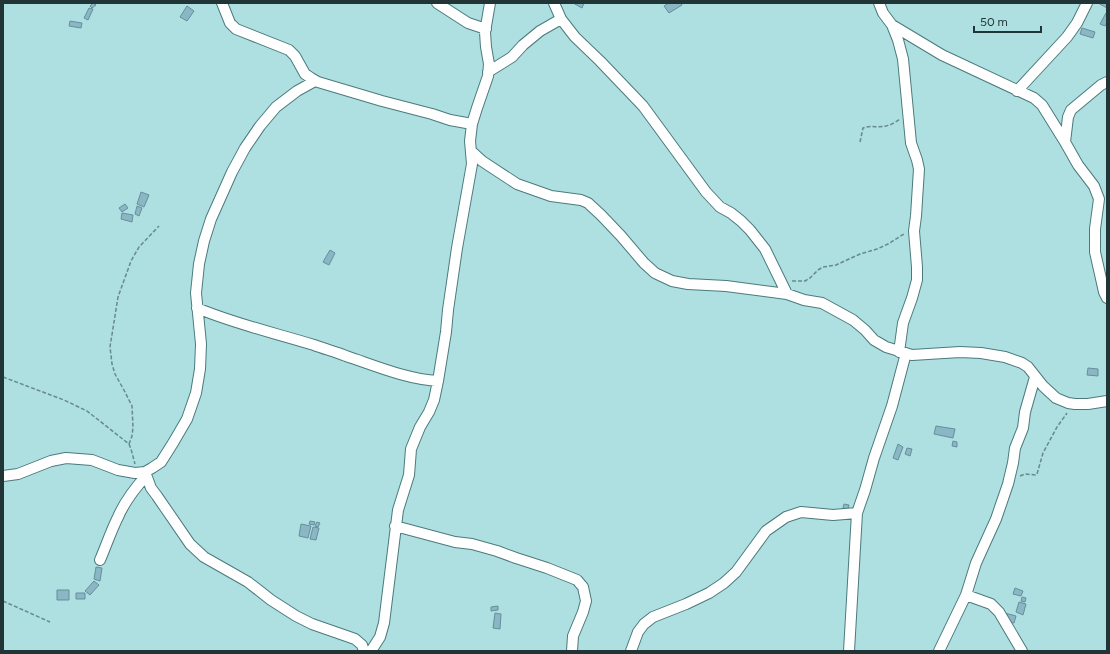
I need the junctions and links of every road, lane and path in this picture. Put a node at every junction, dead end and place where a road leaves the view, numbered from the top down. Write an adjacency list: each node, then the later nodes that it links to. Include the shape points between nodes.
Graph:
1 (222, 3): 11 (street, via 230,23 236,29 289,50 305,74)
2 (437, 3): 9 (street, via 468,22)
3 (490, 3): 9 (street)
4 (554, 3): 7 (street)
5 (879, 3): 8 (street)
6 (1087, 3): 13 (street, via 1067,37)
7 (561, 19): 10 (street, via 540,31 512,57); 22 (street, via 574,37 643,106 713,200 750,230 765,250)
8 (892, 25): 13 (street, via 942,55); 14 (street, via 903,59)
9 (486, 29): 10 (street)
10 (488, 72): 15 (street)
11 (315, 81): 15 (street); 25 (street, via 276,107 245,148 232,172 204,241 199,264)
12 (1107, 82): 17 (street, via 1101,84 1071,110)
13 (1017, 91): 17 (street, via 1034,98 1042,105)
14 (907, 114): 16 (path, via 885,126 863,128); 21 (street, via 911,144 919,169)
15 (472, 124): 18 (street)
16 (860, 142)
17 (1065, 142): 19 (street, via 1094,186)
18 (471, 151): 23 (street, via 517,184 551,196 588,203 602,215 644,264 672,281); 29 (street, via 472,164)
19 (1102, 209): 24 (street, via 1095,229 1095,252)
20 (159, 226): 32 (path, via 139,247 131,261 118,297 110,346 115,374 132,406 133,427)
21 (914, 230): 22 (path, via 888,244 836,265 823,267 805,280); 26 (street, via 918,273 903,323)
22 (780, 281): 23 (street)
23 (787, 294): 26 (street, via 822,303 853,320 874,340)
24 (1107, 298)
25 (197, 308): 29 (street, via 385,370); 33 (street, via 201,344 196,393 187,419 165,456 161,462)
26 (903, 352): 28 (street, via 912,355 981,353 1005,357 1028,367); 36 (street, via 892,406)
27 (3, 376): 32 (path, via 87,411)
28 (1035, 377): 31 (street, via 1056,398); 35 (street, via 1023,428 1015,448)
29 (438, 381): 37 (street, via 434,400 411,449 409,475)
30 (1107, 401): 31 (street)
31 (1074, 404): 35 (path, via 1057,427 1043,453 1037,474 1021,475)
32 (129, 444): 33 (path)
33 (142, 474): 34 (street, via 118,470 92,460 66,458 18,474); 38 (street, via 117,518); 43 (street, via 190,544 204,557 248,582 296,616 355,639)
34 (3, 476)
35 (1008, 484): 39 (street)
36 (857, 513): 42 (street, via 833,515 801,512 786,517 766,531 736,572 724,583 709,593 653,617 638,632); 46 (street)
37 (395, 526): 44 (street, via 384,623 380,637); 45 (street, via 497,551 577,580 583,587 586,601 573,636)
38 (100, 560)
39 (966, 595): 47 (street); 48 (street, via 991,604 999,612)
40 (3, 601): 41 (path)
41 (50, 622)
42 (629, 650)
43 (364, 651)
44 (371, 651)
45 (572, 651)
46 (849, 651)
47 (938, 651)
48 (1022, 651)

